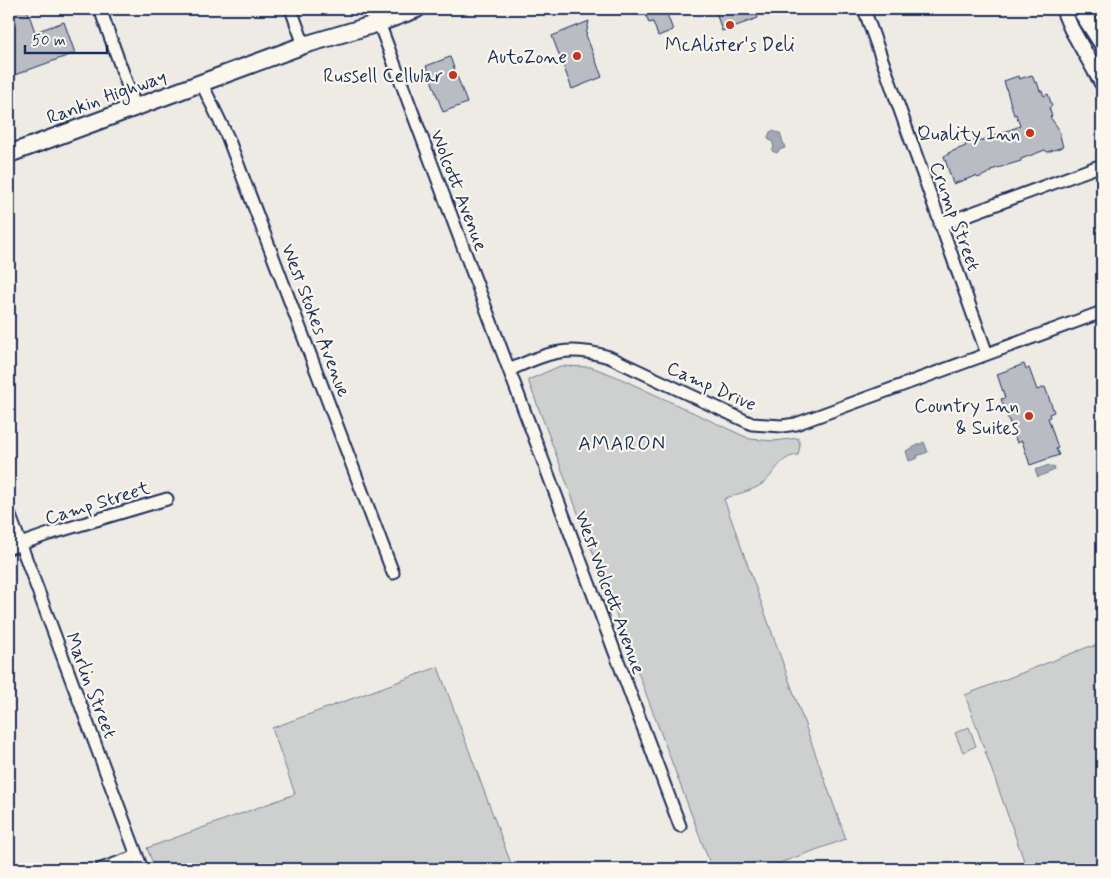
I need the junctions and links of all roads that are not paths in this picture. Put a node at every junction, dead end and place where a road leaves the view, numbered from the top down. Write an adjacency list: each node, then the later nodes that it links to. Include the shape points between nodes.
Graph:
1 (100, 9): 12 (street)
2 (291, 9): 9 (street)
3 (417, 9): 7 (highway, Rankin Highway)
4 (864, 9): 15 (street, Crump Street)
5 (1064, 9): 11 (main road)
6 (1080, 9): 8 (highway)
7 (379, 23): 9 (highway, Rankin Highway); 18 (street, Wolcott Avenue)
8 (1102, 43)
9 (304, 45): 10 (highway, Rankin Highway)
10 (201, 82): 12 (highway, Rankin Highway); 22 (street, West Stokes Avenue, via 228,138)
11 (1102, 83)
12 (135, 106): 13 (highway, Rankin Highway)
13 (9, 154)
14 (1102, 165): 15 (street)
15 (940, 225): 17 (street, Crump Street)
16 (1102, 312): 17 (street, Camp Drive)
17 (986, 352): 18 (street, Camp Drive, via 796,424 782,426 752,424 609,357 591,352 554,352)
18 (509, 370): 23 (street, West Wolcott Avenue)
19 (167, 499): 21 (street, Camp Street)
20 (9, 513): 21 (street, Marlin Street)
21 (14, 546): 24 (street, Marlin Street)
22 (393, 573)
23 (680, 826)
24 (137, 856): 25 (street); 26 (street, Marlin Street)
25 (101, 869)
26 (142, 869)

